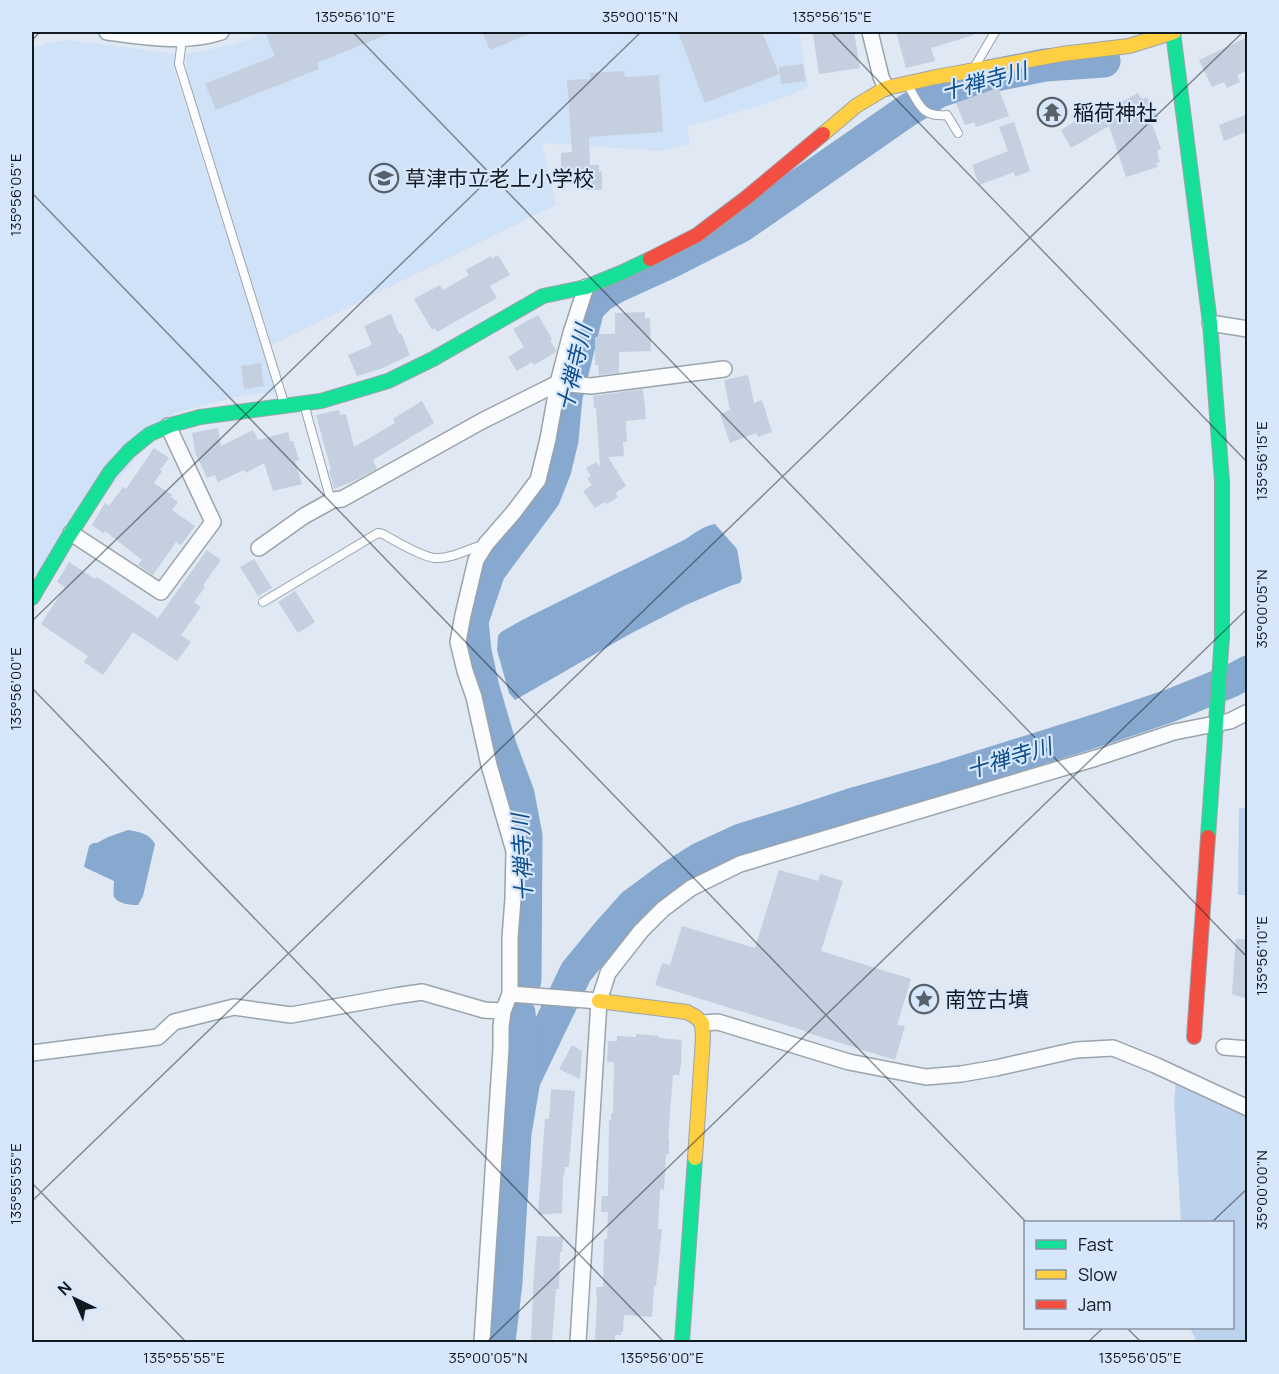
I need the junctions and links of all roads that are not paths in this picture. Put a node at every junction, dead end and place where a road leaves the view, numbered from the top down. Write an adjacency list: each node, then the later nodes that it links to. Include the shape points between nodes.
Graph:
1 (107, 32): 6 (street)
2 (221, 32): 6 (street)
3 (870, 32): 9 (street)
4 (995, 32): 7 (lane)
5 (1174, 32): 7 (street, via 1129,46); 12 (street)
6 (182, 39): 17 (lane, via 178,64)
7 (972, 71): 8 (street)
8 (907, 84): 9 (street); 10 (lane, via 922,109 936,116 946,115)
9 (886, 88): 11 (street, via 856,105 697,235 623,273)
10 (958, 133)
11 (586, 287): 15 (street, via 571,333); 16 (street, via 543,296 388,381)
12 (1210, 323): 13 (street); 26 (street, via 1222,481 1222,637)
13 (1248, 329)
14 (724, 369): 15 (street, via 591,386)
15 (566, 384): 19 (street, via 482,422 342,499); 21 (street, via 538,480)
16 (303, 402): 17 (street); 19 (lane)
17 (284, 405): 18 (street, via 207,415)
18 (168, 426): 20 (street, via 148,435 128,453 104,480); 20 (street, via 213,522 161,592)
19 (331, 501): 22 (street)
20 (71, 533): 23 (street)
21 (486, 544): 24 (lane, via 434,558 378,533); 27 (street, via 476,560 458,642 514,851)
22 (260, 548)
23 (32, 598)
24 (263, 602)
25 (1248, 712): 26 (street, via 1230,722)
26 (1216, 724): 28 (street, via 1174,732 740,864 691,888 640,931 608,973); 31 (street)
27 (510, 994): 28 (street); 29 (street)
28 (599, 1001): 30 (street, via 687,1012); 37 (street)
29 (502, 1011): 34 (street, via 484,1010 422,992 291,1015 234,1007 174,1022 158,1037); 36 (street)
30 (702, 1023): 35 (street, via 718,1022 849,1062 926,1077 996,1068 1076,1050 1113,1048); 38 (street)
31 (1194, 1037)
32 (1224, 1047): 33 (street)
33 (1248, 1049)
34 (32, 1053)
35 (1248, 1108)
36 (482, 1342)
37 (578, 1342)
38 (682, 1342)

